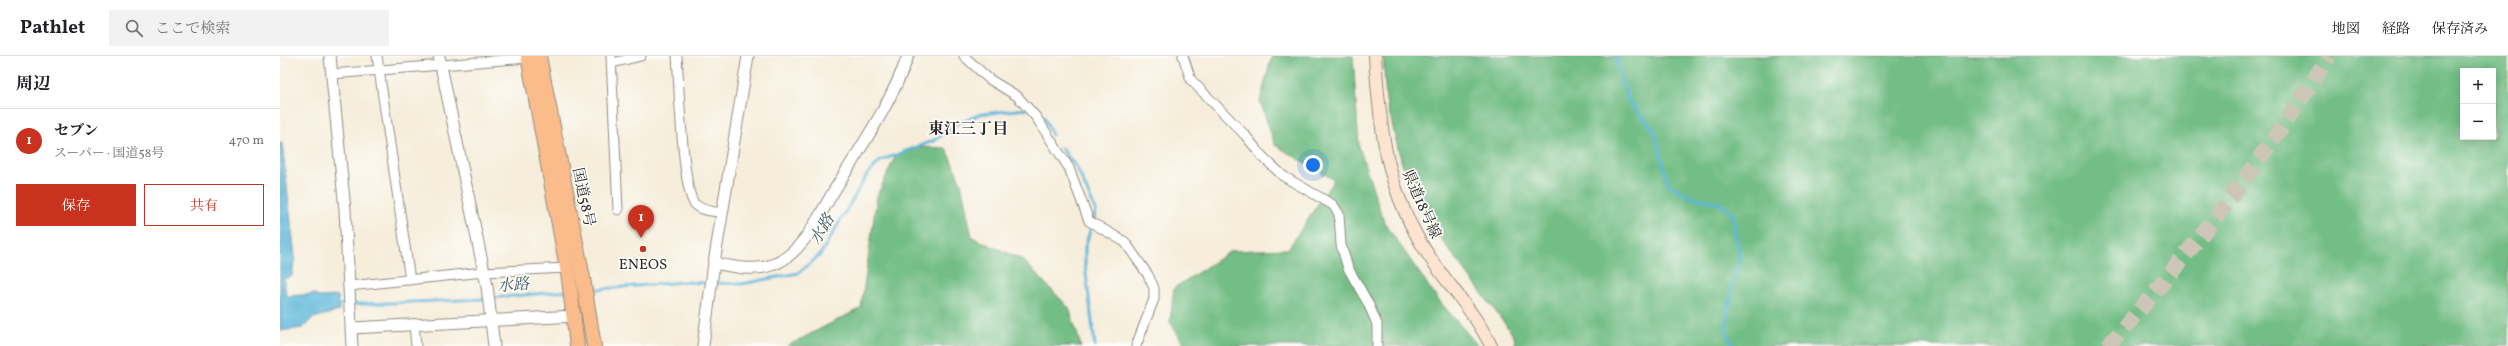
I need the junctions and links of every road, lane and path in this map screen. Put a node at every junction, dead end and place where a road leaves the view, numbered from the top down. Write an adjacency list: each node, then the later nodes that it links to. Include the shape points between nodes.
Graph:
1 (330, 56): 14 (street)
2 (377, 56): 13 (street)
3 (641, 56): 12 (street)
4 (677, 56): 16 (street, via 689,195 700,208)
5 (748, 56): 16 (street)
6 (908, 56): 17 (street, via 887,104 811,228 792,252 780,262 767,267 747,269)
7 (964, 56): 32 (street, via 989,79 1017,96 1036,117 1069,168 1089,221 1125,242 1148,274 1154,288 1154,299)
8 (1183, 56): 33 (street, via 1190,80 1245,135 1262,156 1283,176 1333,205 1339,214 1341,245 1348,268 1377,324)
9 (1374, 56): 34 (main road, 県道18号線, via 1380,127 1386,157 1399,197 1428,255)
10 (532, 57): 11 (street); 19 (highway, 国道58号); 30 (highway, 国道58号, via 588,301)
11 (440, 60): 13 (street); 18 (street)
12 (612, 60): 15 (street)
13 (379, 71): 14 (street); 20 (street)
14 (332, 74): 21 (street, via 345,210)
15 (618, 210)
16 (722, 213): 17 (street)
17 (714, 263): 31 (street)
18 (484, 272): 19 (street); 20 (street); 23 (street)
19 (568, 274): 22 (highway, 国道58号)
20 (410, 280): 21 (street)
21 (349, 286): 25 (street)
22 (575, 316): 23 (street); 29 (highway, 国道58号)
23 (491, 320): 24 (street); 28 (street)
24 (414, 324): 25 (street); 27 (street)
25 (352, 328): 26 (street)
26 (352, 346)
27 (416, 346)
28 (494, 346)
29 (577, 346)
30 (594, 346)
31 (703, 346)
32 (1136, 346)
33 (1377, 346)
34 (1491, 346)

